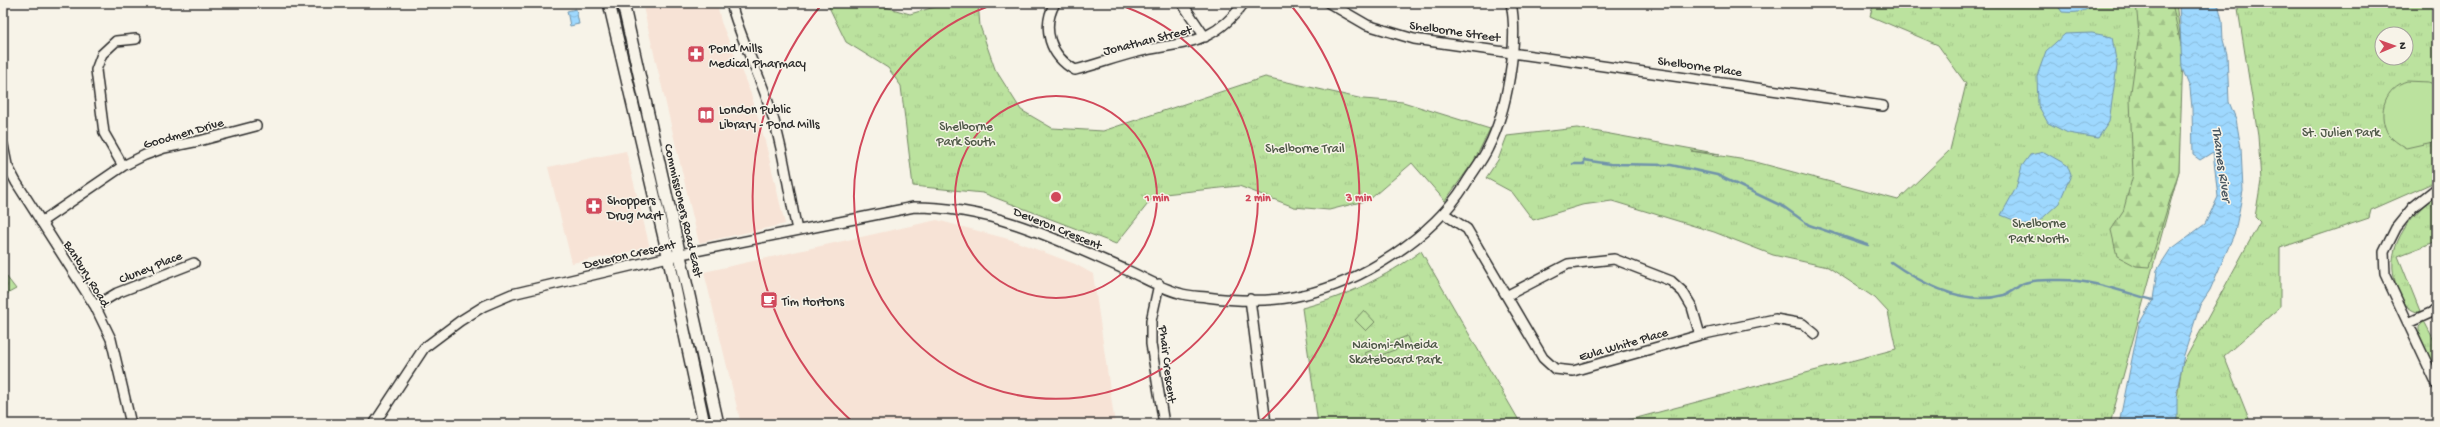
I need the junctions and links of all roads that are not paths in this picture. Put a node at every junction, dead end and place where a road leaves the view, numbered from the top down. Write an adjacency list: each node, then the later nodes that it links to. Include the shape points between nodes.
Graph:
1 (610, 3): 21 (main road, Commissioners Road East)
2 (623, 3): 20 (main road, Commissioners Road East)
3 (731, 3): 19 (street, via 743,44 770,106)
4 (1055, 3): 9 (street, Jonathan Street, via 1047,23 1052,44 1062,63 1075,70 1137,52 1184,45)
5 (1182, 3): 9 (street)
6 (1244, 3): 9 (street, Jonathan Street, via 1232,19)
7 (1329, 3): 11 (street, Shelborne Street, via 1368,25 1414,39)
8 (1511, 3): 11 (street, Deveron Crescent)
9 (1205, 37)
10 (136, 39): 15 (street, via 116,41 102,54 96,70 104,133)
11 (1512, 51): 12 (street, Shelborne Place); 17 (street, Deveron Crescent, via 1506,94 1489,147 1457,197)
12 (1884, 106)
13 (256, 126): 15 (street, Goodmen Drive, via 164,148)
14 (3, 145): 18 (street, Banbury Road, via 6,165)
15 (123, 166): 18 (street, Goodmen Drive)
16 (2437, 188): 28 (street, via 2413,207 2396,228 2384,252 2385,274)
17 (1443, 213): 24 (street, Eula White Place, via 1467,229); 25 (street, Deveron Crescent, via 1413,240 1359,276 1302,295)
18 (41, 222): 26 (street, Banbury Road)
19 (796, 230): 20 (street, Deveron Crescent); 23 (street, Deveron Crescent, via 914,207 939,207 979,213 1024,225)
20 (682, 254): 21 (street, Deveron Crescent); 35 (main road, Commissioners Road East)
21 (668, 258): 33 (street, Deveron Crescent, via 512,294 484,306 424,348); 34 (main road, Commissioners Road East)
22 (194, 262): 26 (street, Cluney Place, via 117,293)
23 (1159, 284): 25 (street, Deveron Crescent, via 1178,293 1232,300); 36 (street, Phair Crescent, via 1151,321 1151,344)
24 (1508, 296): 30 (street, Eula White Place, via 1543,358 1555,369 1573,371); 30 (street, via 1568,264 1614,259 1671,281 1684,292 1692,307)
25 (1250, 299): 37 (street)
26 (95, 306): 32 (street, Banbury Road, via 111,339)
27 (2437, 310): 28 (street)
28 (2408, 323): 31 (street)
29 (1815, 334): 30 (street, Eula White Place, via 1803,324 1775,319)
30 (1700, 336)
31 (2437, 385)
32 (131, 424)
33 (374, 424)
34 (704, 424)
35 (718, 424)
36 (1164, 424)
37 (1266, 424)

